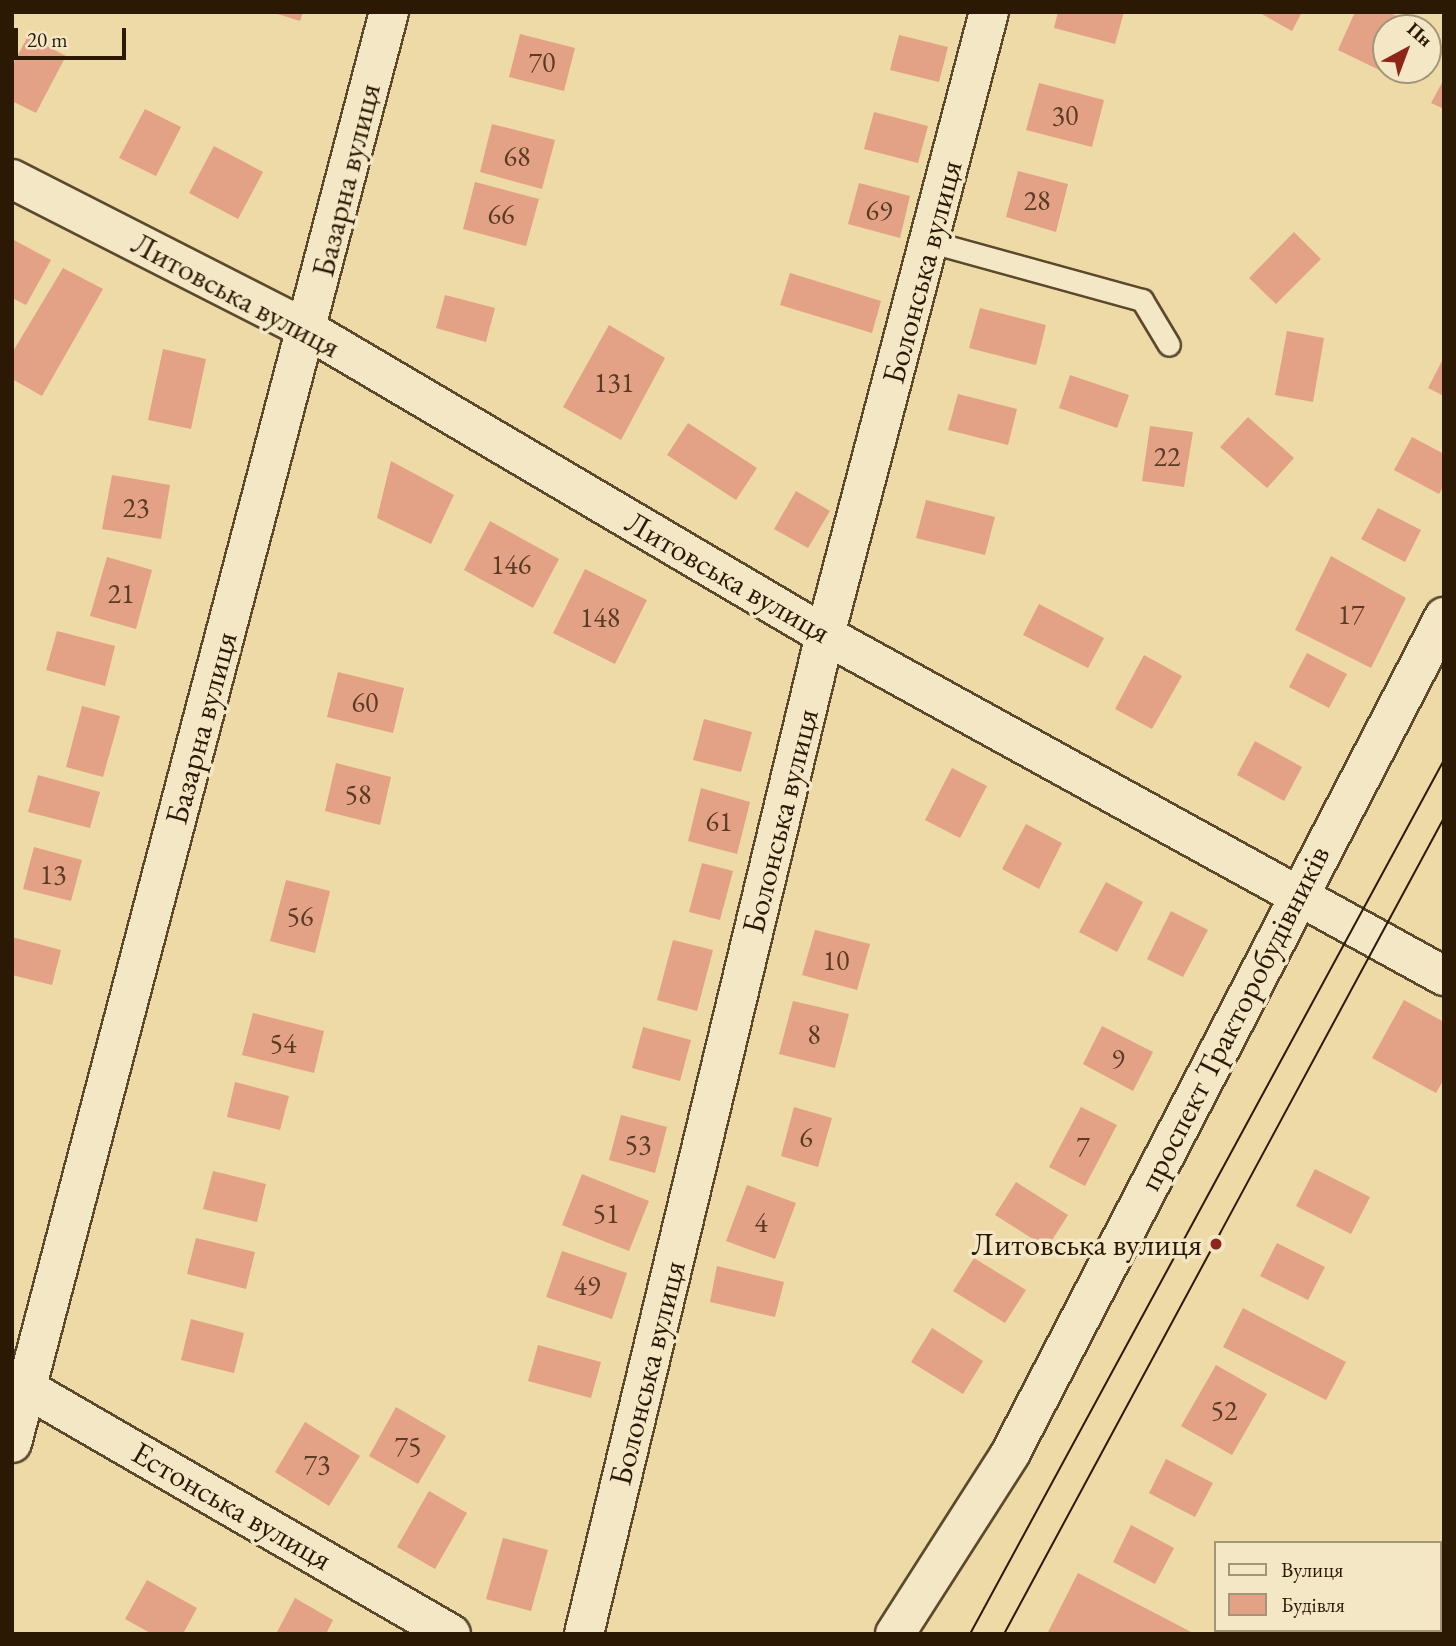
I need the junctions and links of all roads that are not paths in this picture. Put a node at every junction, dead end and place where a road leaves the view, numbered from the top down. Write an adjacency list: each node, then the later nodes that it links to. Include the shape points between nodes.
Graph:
1 (389, 12): 5 (street, Базарна вулиця)
2 (989, 12): 4 (street, Болонська вулиця)
3 (12, 179): 5 (street, Литовська вулиця)
4 (931, 242): 6 (lane, via 1142,300); 8 (street, Болонська вулиця)
5 (308, 330): 8 (street, Литовська вулиця); 11 (street, Базарна вулиця)
6 (1169, 345)
7 (1444, 617): 9 (street, проспект Тракторобудівників)
8 (825, 635): 9 (street, Литовська вулиця); 14 (street, Болонська вулиця)
9 (1296, 896): 10 (street, Литовська вулиця); 15 (street, проспект Тракторобудівників, via 1010,1454)
10 (1444, 976)
11 (18, 1383): 12 (street, Базарна вулиця); 13 (street, Естонська вулиця)
12 (12, 1443)
13 (451, 1634)
14 (584, 1634)
15 (895, 1634)

